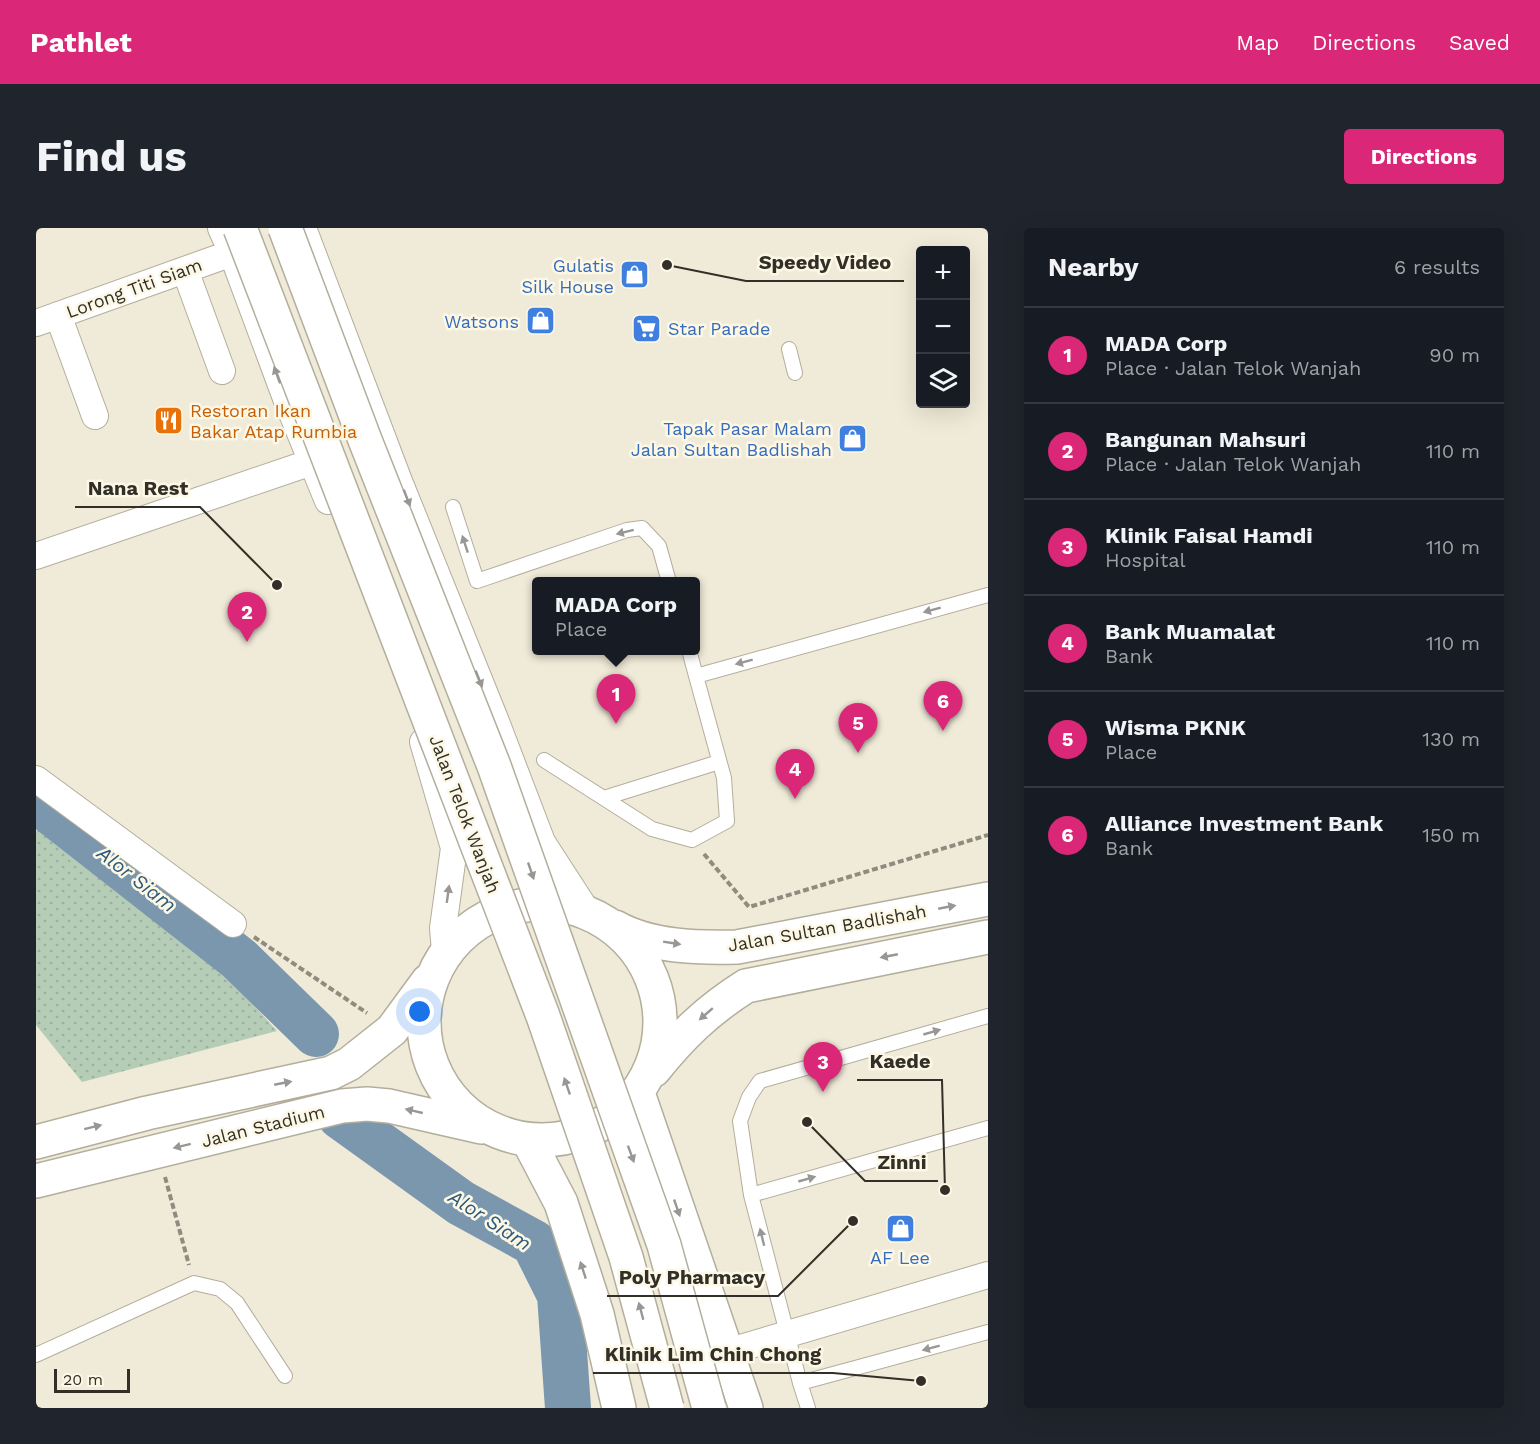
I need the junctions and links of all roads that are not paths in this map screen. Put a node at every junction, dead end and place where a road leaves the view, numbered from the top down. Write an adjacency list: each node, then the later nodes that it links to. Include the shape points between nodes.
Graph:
1 (220, 228): 4 (street)
2 (285, 228): 44 (main road, one-way to 44, bridge, via 498,776 664,1245)
3 (303, 228): 23 (street, one-way to 23, via 542,842)
4 (236, 241): 5 (street, Lorong Titi Siam); 11 (street, one-way to 4, via 287,401); 43 (main road, Jalan Telok Wanjah, one-way to 4, bridge, via 626,1257 543,1016)
5 (185, 270): 6 (street, Lorong Titi Siam); 8 (street)
6 (47, 319): 10 (street)
7 (789, 349): 9 (lane)
8 (222, 371)
9 (795, 373)
10 (95, 416)
11 (312, 462): 13 (street); 26 (street, one-way to 11, via 454,848 423,742)
12 (453, 507): 14 (lane, one-way to 12, via 659,546 642,528 477,581)
13 (36, 556)
14 (668, 577)
15 (988, 595): 17 (lane, one-way to 17)
16 (689, 655): 17 (lane)
17 (696, 676): 19 (lane)
18 (544, 760): 21 (lane)
19 (719, 762): 21 (lane); 21 (lane, via 727,821 692,840 651,829)
20 (36, 779): 24 (street)
21 (604, 798)
22 (987, 899): 23 (main road, Jalan Sultan Badlishah, one-way to 22, via 623,932 651,940 737,947)
23 (593, 915): 26 (main road, Jalan Stadium, via 550,903 510,907 474,924); 28 (main road, via 620,933 638,953 659,1002 661,1029 656,1055)
24 (233, 924)
25 (988, 937): 28 (main road, Jalan Sultan Badlishah, one-way to 28, via 746,986 691,1027)
26 (439, 963): 30 (main road, via 423,1010 425,1046 438,1080 461,1109); 32 (main road, Jalan Stadium, one-way to 26, via 147,1113 331,1074 392,1030)
27 (988, 1016): 34 (lane, one-way to 27, via 740,1121 760,1081)
28 (642, 1086): 31 (main road, Jalan Sultan Badlishah, via 607,1121 569,1138); 38 (main road, one-way to 38)
29 (988, 1128): 34 (lane, one-way to 29)
30 (491, 1129): 31 (main road, Jalan Sultan Badlishah); 33 (main road, Jalan Stadium, one-way to 33, via 389,1106 342,1106)
31 (528, 1140): 42 (main road, one-way to 31, via 597,1314 561,1203)
32 (36, 1142)
33 (36, 1181)
34 (751, 1194): 37 (lane, one-way to 34)
35 (988, 1275): 37 (street)
36 (988, 1332): 41 (lane, one-way to 41)
37 (786, 1334): 38 (street); 41 (lane)
38 (728, 1353): 45 (main road)
39 (36, 1356): 40 (lane, via 194,1283 220,1289 237,1303)
40 (285, 1376)
41 (800, 1383): 46 (lane)
42 (619, 1408)
43 (667, 1408)
44 (709, 1408)
45 (746, 1408)
46 (808, 1408)

